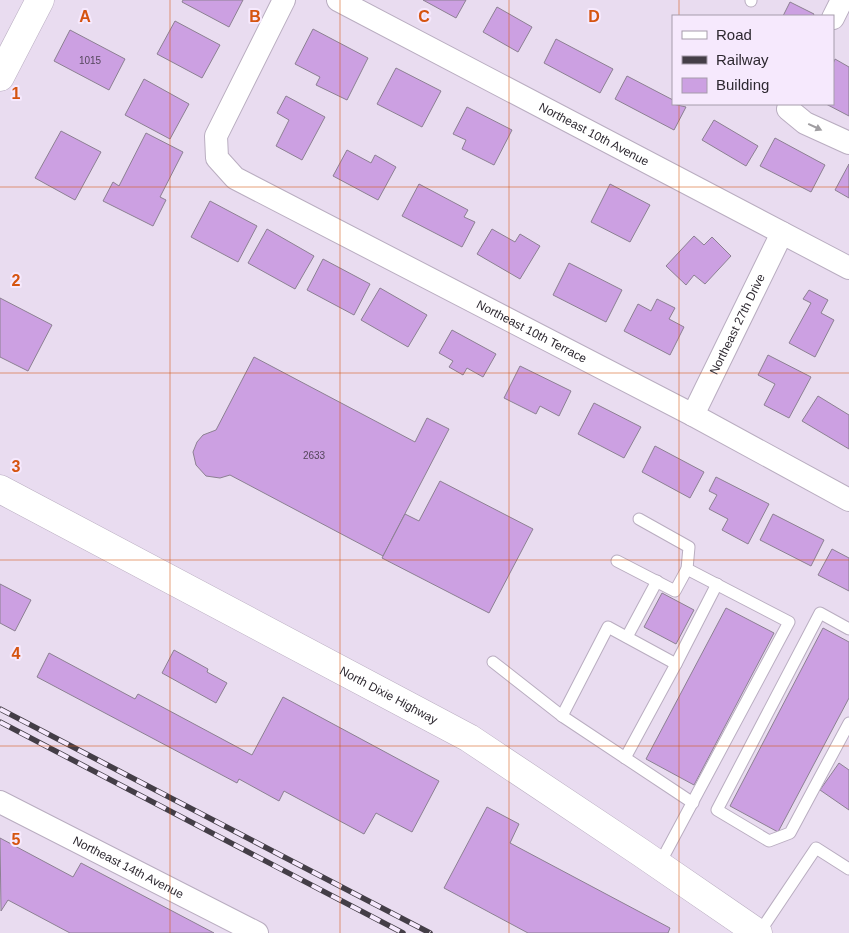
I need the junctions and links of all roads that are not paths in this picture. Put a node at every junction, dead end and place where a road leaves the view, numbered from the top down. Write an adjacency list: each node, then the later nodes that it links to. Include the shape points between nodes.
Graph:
1 (40, 0): 6 (main road)
2 (284, 0): 11 (street, Northeast 10th Terrace, via 216,136 217,158 236,178)
3 (338, 0): 9 (street, Northeast 10th Avenue)
4 (842, 0): 5 (street)
5 (834, 16)
6 (0, 77)
7 (790, 105): 8 (street, one-way to 8, via 788,109 805,123)
8 (849, 143)
9 (782, 233): 10 (street, Northeast 10th Avenue); 11 (street, Northeast 27th Drive)
10 (849, 268)
11 (693, 414): 13 (street, Northeast 10th Terrace)
12 (0, 488): 28 (main road, North Dixie Highway, via 469,738)
13 (849, 500)
14 (639, 519): 16 (lane, via 688,547)
15 (617, 561): 17 (lane)
16 (687, 569): 17 (lane, via 675,591); 18 (lane)
17 (657, 581): 20 (lane)
18 (717, 584): 22 (lane); 27 (lane, via 790,622)
19 (849, 629): 24 (lane, via 820,613 716,810 769,841 790,833)
20 (627, 637): 22 (lane); 23 (lane, via 608,627)
21 (493, 662): 23 (lane)
22 (676, 664): 25 (lane)
23 (562, 716): 25 (lane)
24 (849, 724)
25 (625, 758): 27 (lane)
26 (0, 802): 30 (street, Northeast 14th Avenue)
27 (693, 802): 28 (lane)
28 (659, 865): 31 (main road, North Dixie Highway)
29 (849, 869): 31 (lane, via 816,848)
30 (257, 933)
31 (758, 933)

